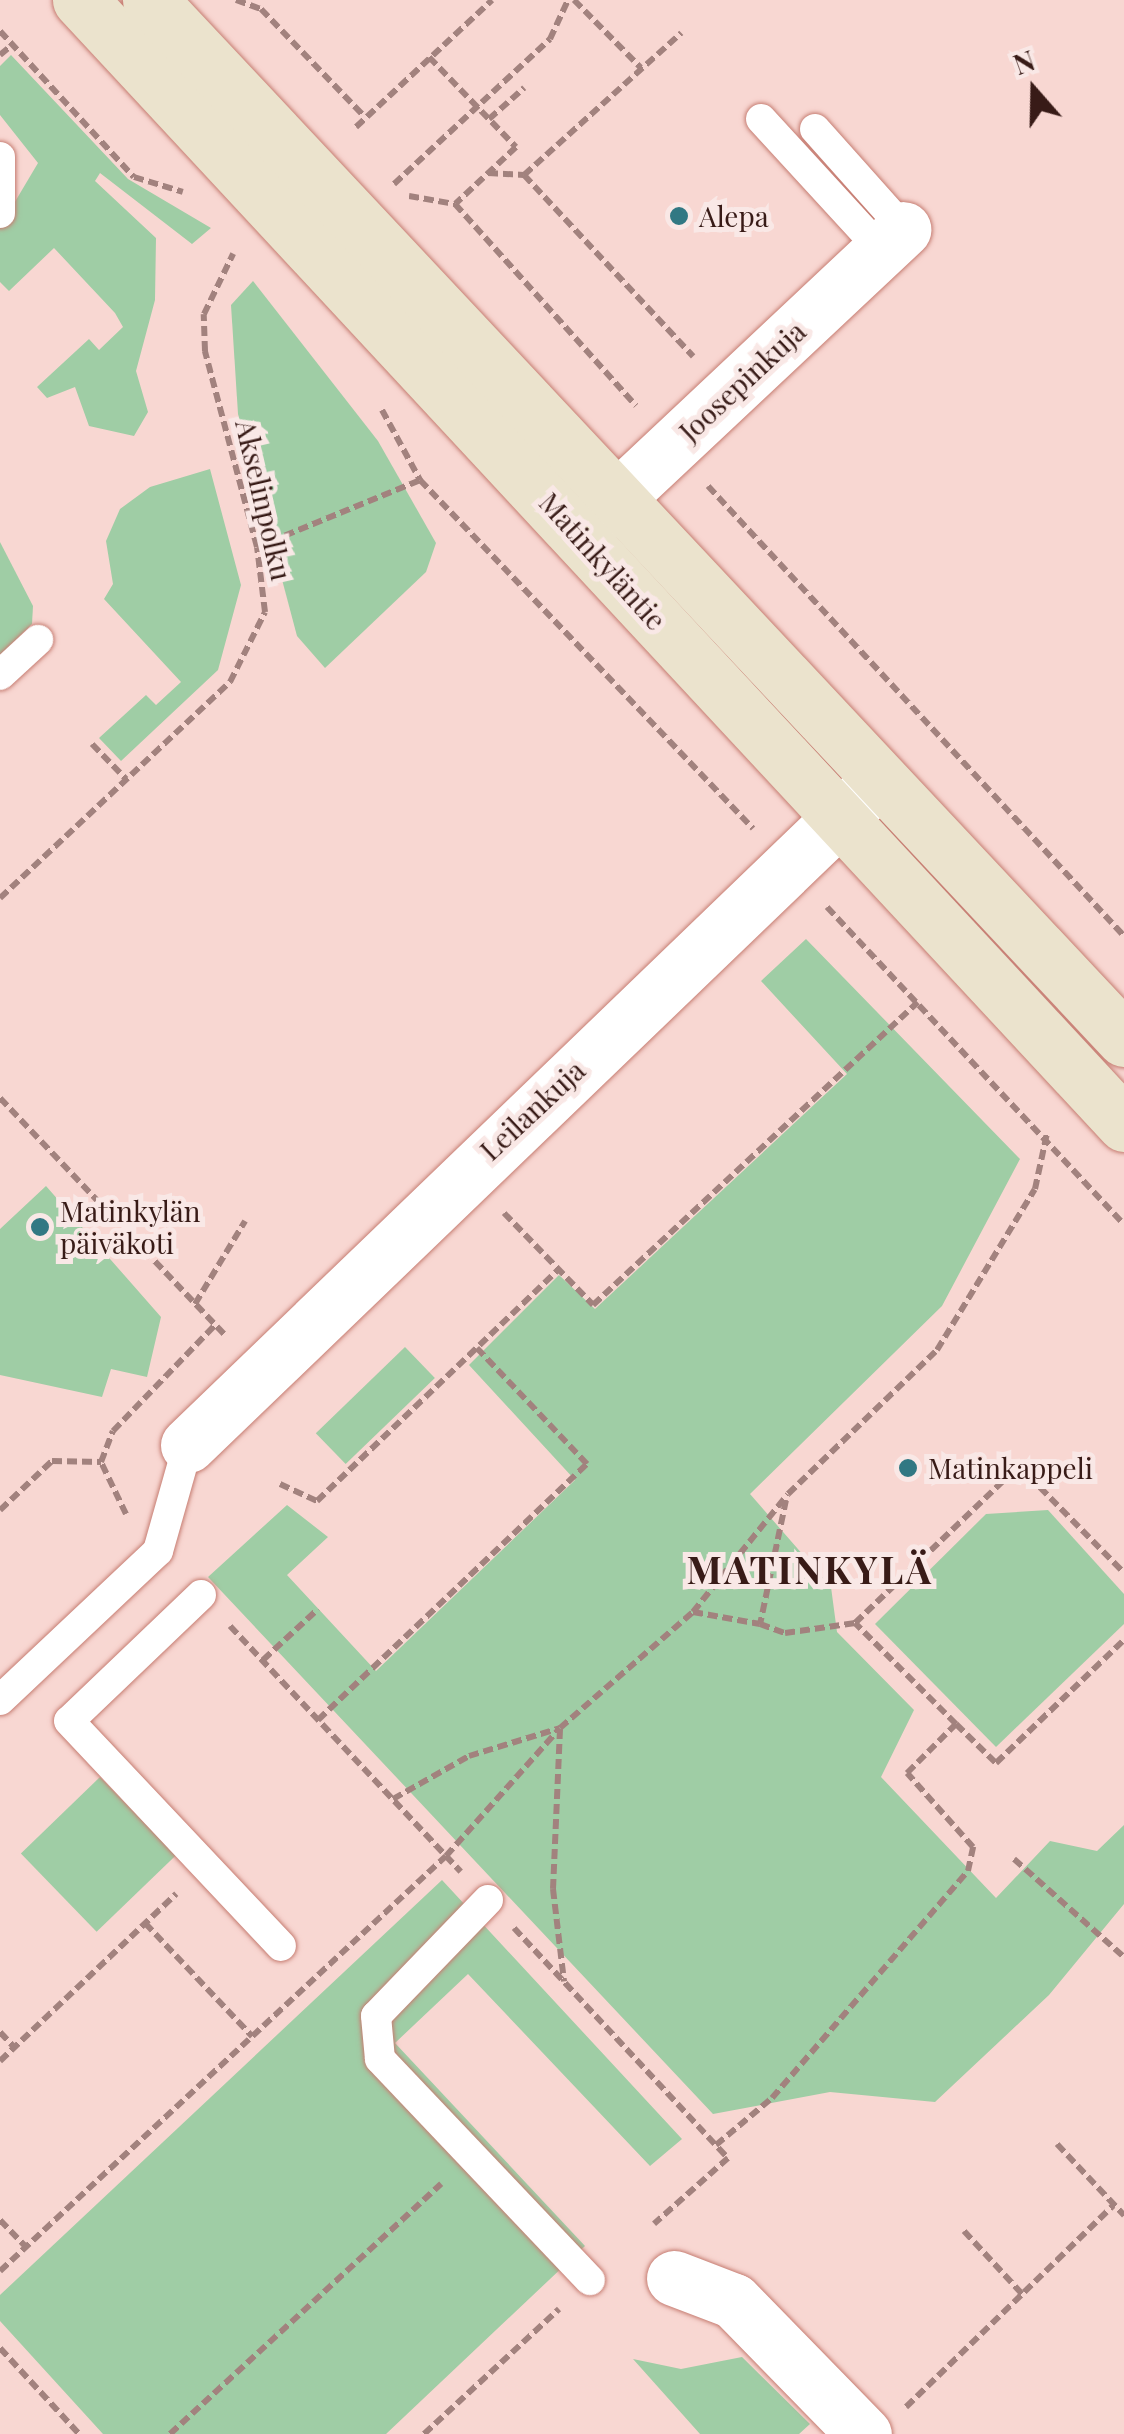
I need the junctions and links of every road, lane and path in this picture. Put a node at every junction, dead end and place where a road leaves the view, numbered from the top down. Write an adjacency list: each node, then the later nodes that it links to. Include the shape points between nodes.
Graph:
1 (80, 0): 31 (main road, Matinkyläntie)
2 (150, 0): 31 (main road, Matinkyläntie)
3 (236, 0): 14 (path, via 261,9)
4 (492, 0): 10 (path)
5 (571, 0): 11 (path); 13 (path, via 550,39)
6 (0, 32): 8 (path)
7 (681, 33): 11 (path)
8 (12, 44): 9 (path); 23 (path, via 134,177)
9 (0, 56)
10 (429, 57): 13 (path); 14 (path)
11 (641, 68): 21 (path)
12 (524, 88): 15 (path)
13 (477, 106): 15 (path); 22 (path)
14 (366, 118): 17 (path)
15 (490, 119): 20 (path, via 516,147)
16 (761, 119): 26 (lane)
17 (356, 127)
18 (815, 129): 26 (lane)
19 (0, 157): 25 (lane)
20 (488, 173): 21 (path); 24 (path)
21 (524, 175): 28 (path)
22 (386, 192)
23 (201, 202)
24 (455, 204)
25 (0, 213)
26 (880, 234): 31 (street, Joosepinkuja)
27 (232, 254): 32 (path, Akselinpolku, via 204,314 205,351)
28 (680, 342)
29 (378, 402): 30 (path)
30 (420, 480): 32 (path); 34 (path)
31 (599, 516): 38 (main road, Matinkyläntie); 40 (main road, Matinkyläntie)
32 (257, 547): 39 (path, Akselinpolku, via 265,612 230,682)
33 (544, 588): 34 (path)
34 (540, 604): 41 (path)
35 (38, 640): 36 (lane)
36 (0, 675)
37 (92, 744): 39 (path)
38 (881, 778): 40 (street, Leilankuja); 44 (main road, Matinkyläntie)
39 (126, 779): 42 (path, Akselinpolku)
40 (839, 820): 41 (street, Leilankuja); 46 (main road, Matinkyläntie)
41 (788, 866): 43 (path); 54 (street, Leilankuja)
42 (0, 898)
43 (918, 1002): 47 (path); 51 (path, via 594,1305)
44 (1124, 1039)
45 (0, 1098): 52 (path)
46 (1124, 1124)
47 (1046, 1134): 50 (path); 58 (path, via 1035,1189 937,1350)
48 (495, 1204): 51 (path)
49 (245, 1221): 52 (path)
50 (1124, 1224)
51 (559, 1269): 53 (path)
52 (195, 1304): 54 (path)
53 (477, 1348): 57 (path, via 317,1502); 69 (path, via 586,1464)
54 (258, 1370): 55 (street, Leilankuja)
55 (188, 1445): 68 (lane, via 158,1550)
56 (101, 1462): 59 (path, via 52,1460)
57 (280, 1484)
58 (788, 1494): 63 (path); 65 (path)
59 (0, 1510)
60 (1124, 1572): 64 (path, via 1019,1466)
61 (201, 1594): 74 (lane, via 68,1722)
62 (318, 1609): 67 (path)
63 (693, 1612): 65 (path); 71 (path)
64 (855, 1622): 65 (path, via 785,1633); 70 (path)
65 (760, 1624)
66 (1124, 1640): 70 (path, via 996,1764)
67 (263, 1660)
68 (0, 1700)
69 (318, 1720)
70 (956, 1724): 85 (path, via 907,1773 972,1846 968,1871 772,2098)
71 (560, 1728): 72 (path, via 470,1756); 79 (path, via 553,1888); 81 (path, via 446,1856)
72 (393, 1799)
73 (1014, 1859): 78 (path)
74 (206, 1866): 76 (path); 77 (lane)
75 (488, 1900): 86 (lane, via 376,2016 380,2059)
76 (146, 1923): 81 (path); 82 (path)
77 (282, 1946)
78 (1124, 1957)
79 (564, 1982)
80 (0, 2032): 82 (path)
81 (252, 2036): 90 (path)
82 (15, 2048): 83 (path)
83 (0, 2061)
84 (1057, 2144): 87 (path)
85 (716, 2145)
86 (472, 2156): 93 (lane); 98 (path)
87 (1120, 2210): 94 (path)
88 (0, 2220): 90 (path)
89 (964, 2231): 94 (path)
90 (26, 2247): 91 (path)
91 (0, 2270)
92 (674, 2278): 96 (street, via 734,2301)
93 (590, 2280)
94 (1023, 2295): 96 (path)
95 (0, 2348): 97 (path)
96 (879, 2426)
97 (79, 2434)
98 (170, 2434)

